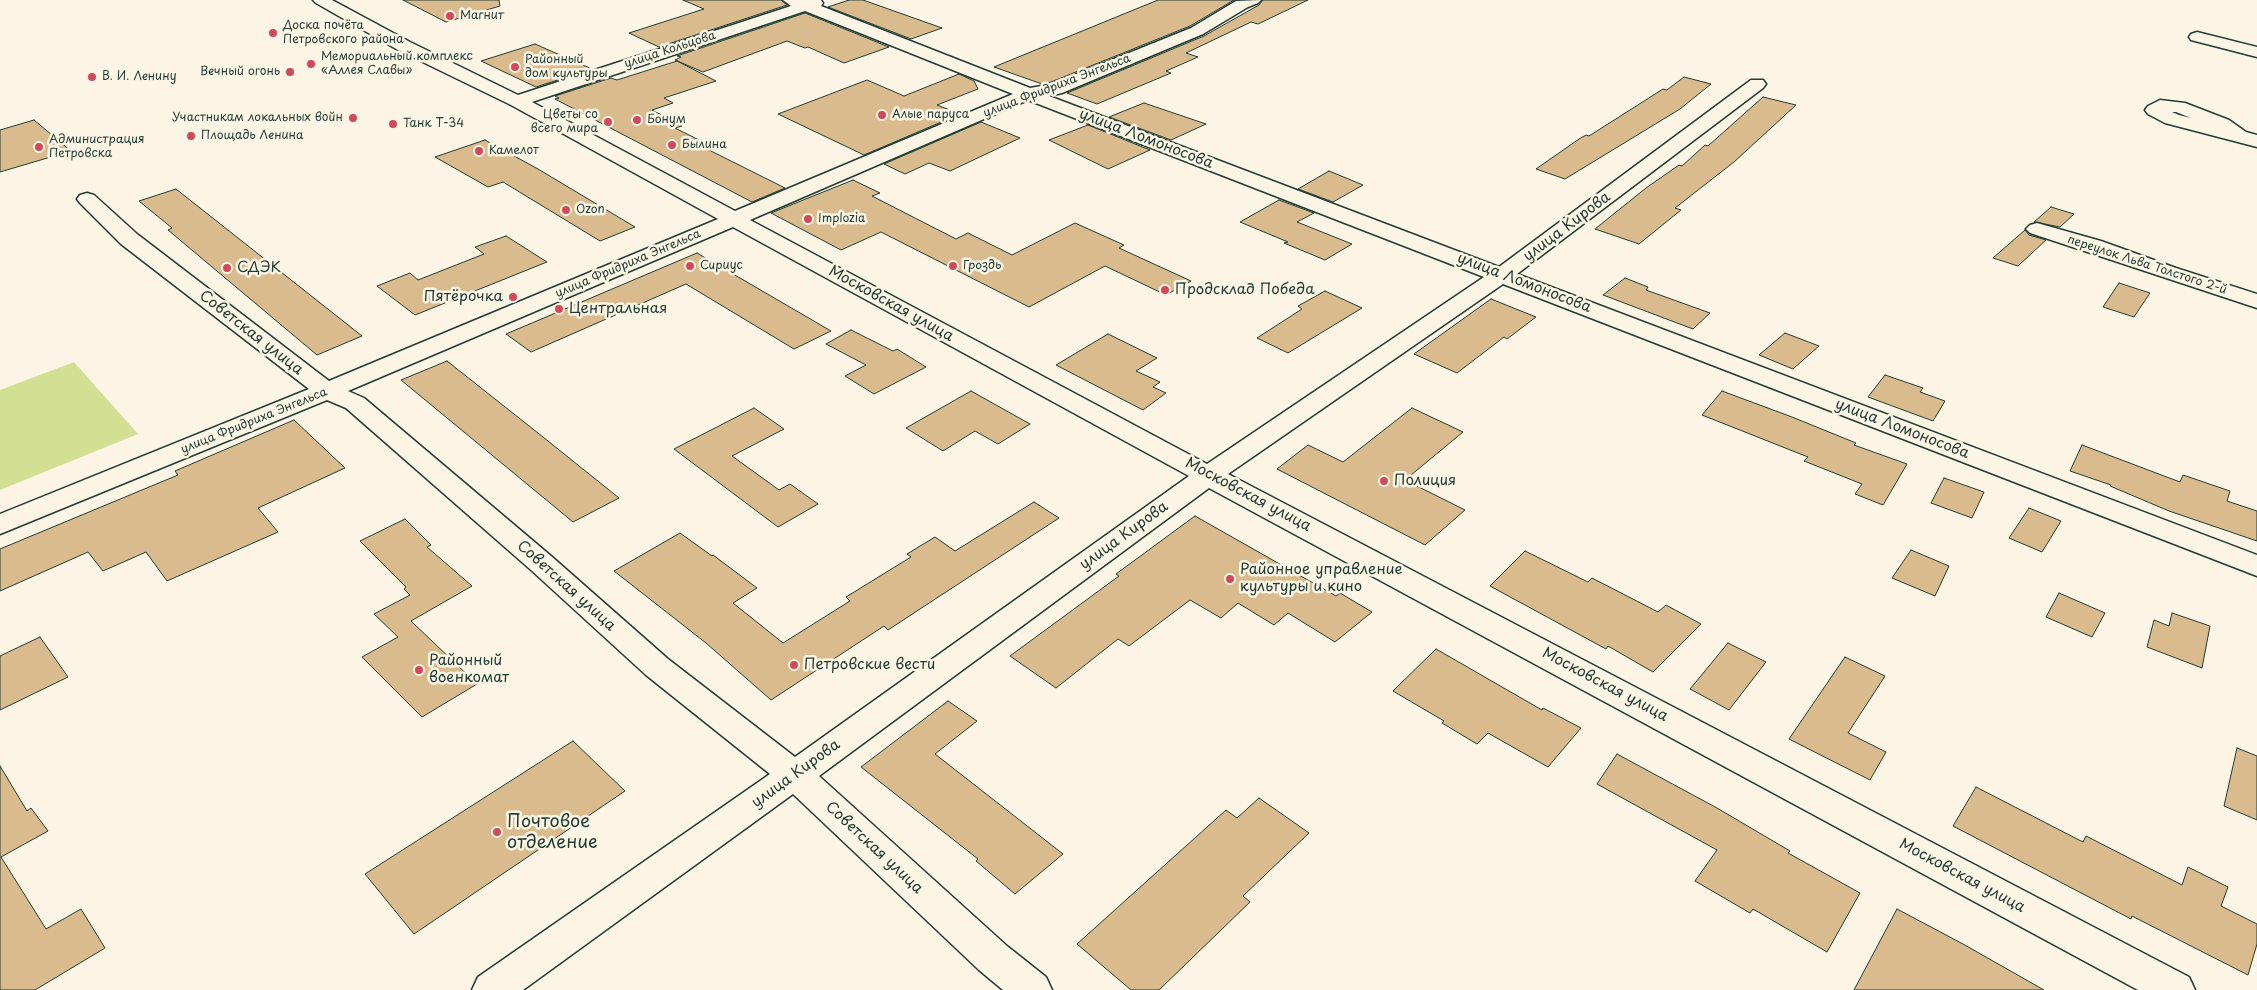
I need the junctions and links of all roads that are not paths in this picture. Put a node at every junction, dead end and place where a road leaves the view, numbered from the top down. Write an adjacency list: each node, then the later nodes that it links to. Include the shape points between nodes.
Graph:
1 (321, 0): 8 (street, Московская улица, via 404,46)
2 (1253, 0): 7 (street, улица Фридриха Энгельса, via 1197,31 1056,88)
3 (807, 2): 7 (street, улица Ломоносова); 8 (street, улица Кольцова)
4 (2197, 37): 5 (street)
5 (2257, 52)
6 (1757, 84): 12 (street, улица Кирова)
7 (1028, 94): 10 (street, улица Фридриха Энгельса); 12 (street, улица Ломоносова)
8 (517, 101): 10 (street, Московская улица)
9 (87, 199): 14 (street, Советская улица, via 129,239)
10 (734, 219): 14 (street, улица Фридриха Энгельса); 15 (street, Московская улица)
11 (2037, 229): 13 (street, переулок Льва Толстого 2-й)
12 (1502, 275): 15 (street, улица Кирова); 17 (street, улица Ломоносова)
13 (2257, 301)
14 (327, 391): 16 (street, улица Фридриха Энгельса); 18 (street, Советская улица, via 355,403 657,667)
15 (1210, 474): 18 (street, улица Кирова); 21 (street, Московская улица)
16 (0, 525)
17 (2257, 566)
18 (795, 774): 19 (street, улица Кирова); 20 (street, Советская улица, via 993,958)
19 (492, 990)
20 (1032, 990)
21 (2175, 990)

